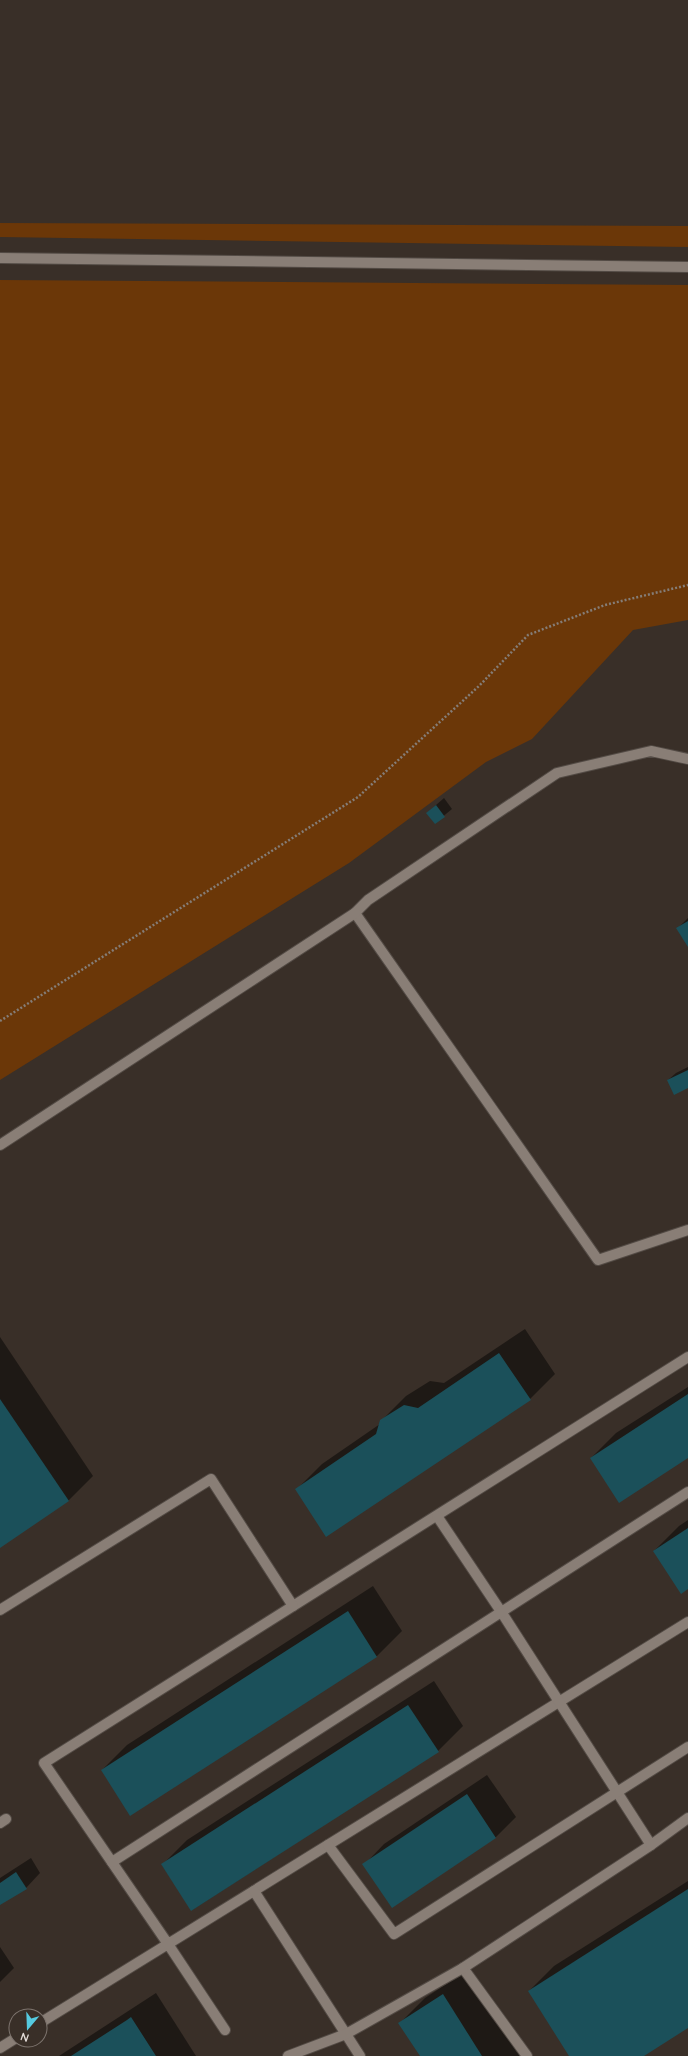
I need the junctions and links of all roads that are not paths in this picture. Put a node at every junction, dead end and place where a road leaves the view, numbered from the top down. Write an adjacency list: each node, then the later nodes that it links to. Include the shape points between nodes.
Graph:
1 (0, 258): 2 (street)
2 (688, 267)
3 (688, 758): 4 (street, via 651,751 557,773 368,900)
4 (355, 913): 5 (street); 6 (street, via 598,1260)
5 (0, 1145)
6 (688, 1230)
7 (688, 1357): 9 (street)
8 (688, 1492): 12 (street)
9 (437, 1516): 10 (street); 12 (street)
10 (293, 1606): 11 (street, via 211,1479); 20 (street, via 44,1764)
11 (0, 1610)
12 (502, 1613): 14 (street); 20 (street)
13 (688, 1622): 14 (street)
14 (559, 1702): 16 (street); 18 (street)
15 (688, 1747): 16 (street)
16 (617, 1792): 18 (street, via 394,1934); 19 (street)
17 (688, 1818): 19 (street)
18 (328, 1845): 21 (street)
19 (651, 1845): 23 (street)
20 (112, 1862): 22 (street)
21 (254, 1891): 22 (street); 26 (street)
22 (168, 1944): 24 (street); 25 (street)
23 (463, 1968): 26 (street); 29 (street)
24 (48, 2018)
25 (225, 2030)
26 (346, 2034): 27 (street); 28 (street)
27 (288, 2056)
28 (360, 2056)
29 (527, 2056)

